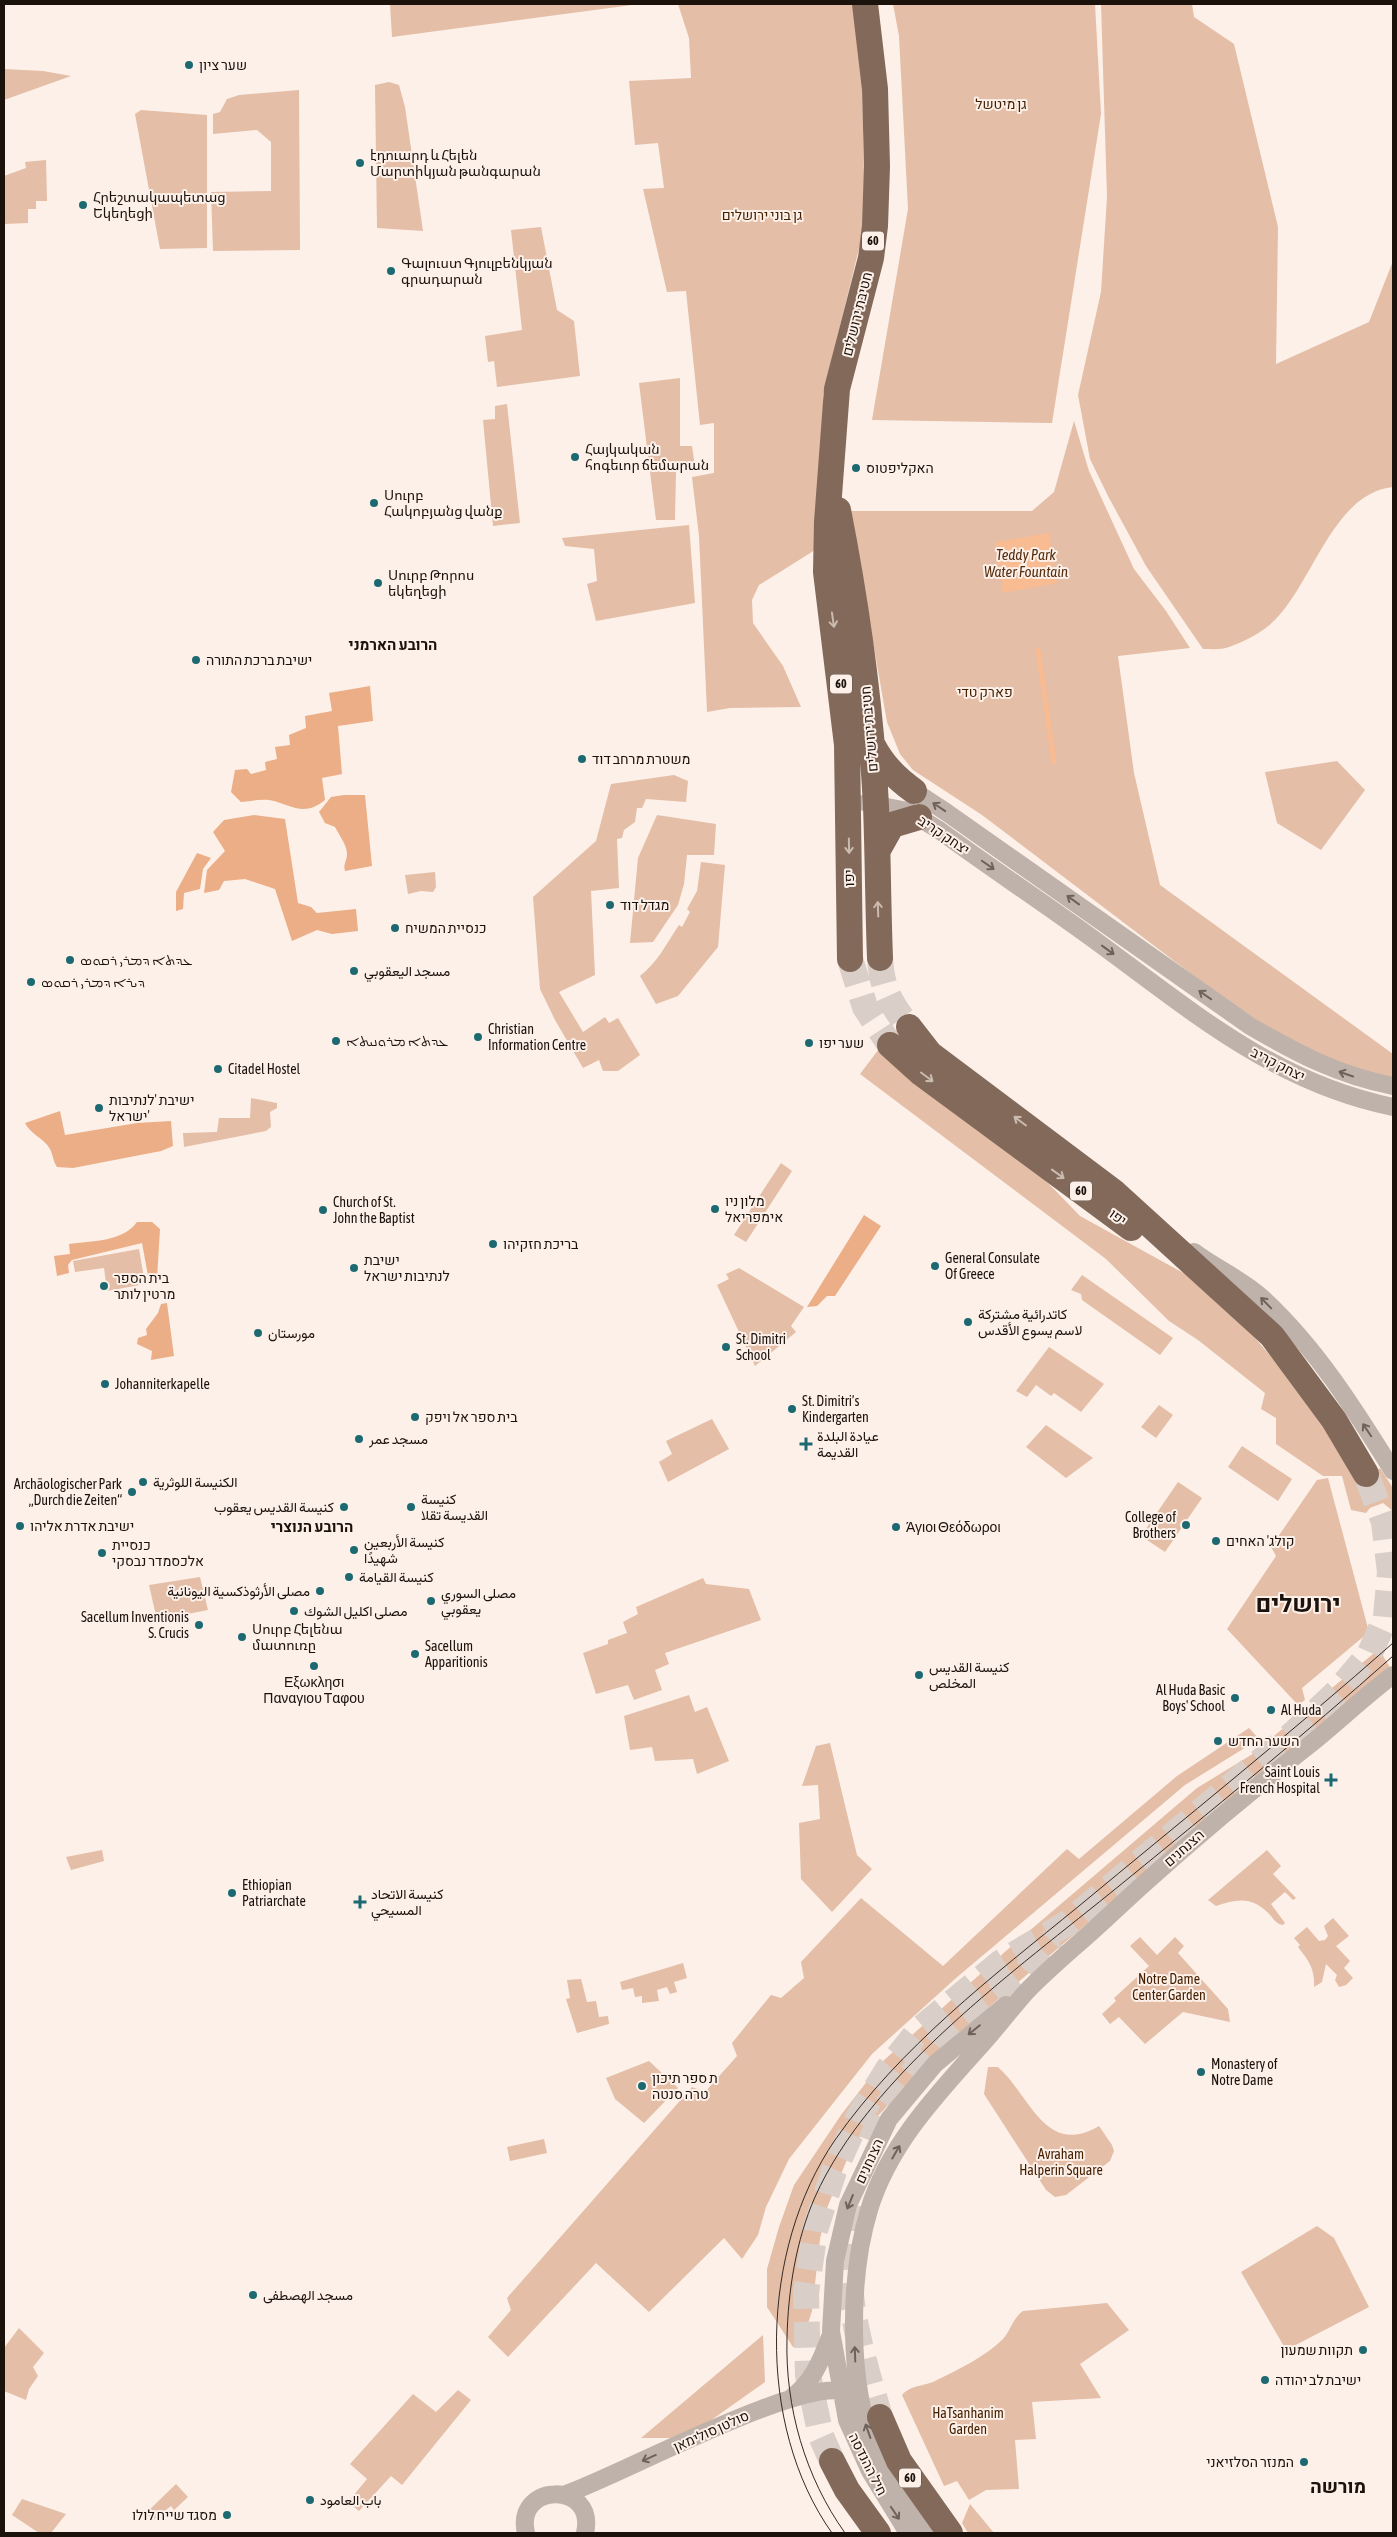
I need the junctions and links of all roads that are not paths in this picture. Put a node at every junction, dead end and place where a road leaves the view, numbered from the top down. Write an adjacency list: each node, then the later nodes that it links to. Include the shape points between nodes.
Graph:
1 (866, 4): 2 (highway, חטיבת ירושלים / 60, via 875,89 875,226 871,258 837,389)
2 (831, 475): 3 (highway, חטיבת ירושלים / 60, via 850,570); 5 (highway, חטיבת ירושלים / 60, one-way to 5, via 826,572 842,699)
3 (870, 741): 4 (highway, via 894,776); 6 (highway, חטיבת ירושלים / 60)
4 (914, 791): 6 (street, יצחק קריב, via 896,787); 13 (street, יצחק קריב, one-way to 4, via 1325,1066 1250,1026)
5 (848, 797): 6 (street, יצחק קריב); 10 (highway, יפו / 60, one-way to 10)
6 (875, 797): 7 (street, יצחק קריב); 8 (highway, יפו / 60)
7 (919, 817): 8 (highway, via 892,825); 14 (street, יצחק קריב, one-way to 14, via 1223,1034 1273,1064 1317,1084)
8 (878, 850): 9 (highway, יפו / 60, one-way to 8)
9 (880, 958)
10 (850, 960)
11 (909, 1028): 15 (highway, יפו / 60, one-way to 11, via 930,1054)
12 (890, 1045): 16 (highway, יפו / 60, one-way to 16, via 921,1073 1191,1271 1216,1295)
13 (1393, 1086)
14 (1393, 1107)
15 (1115, 1192): 16 (highway, יפו / 60); 17 (street, יפו, one-way to 15, via 1331,1378 1300,1338 1260,1296 1199,1256)
16 (1272, 1336): 18 (highway, יפו / 60, via 1334,1420)
17 (1393, 1471)
18 (1366, 1474)
19 (1393, 1675): 21 (street, הצנחנים)
20 (1393, 1686): 21 (street, הצנחנים)
21 (1348, 1714): 22 (street, הצנחנים, via 1251,1790 1146,1880)
22 (1027, 1991): 23 (street, הצנחנים, one-way to 23, via 935,2064 889,2119 843,2222 835,2261); 26 (street, הצנחנים, one-way to 22, via 854,2348 864,2232 873,2200 909,2129)
23 (831, 2332): 24 (street, הצנחנים); 25 (street, via 815,2372 804,2388)
24 (840, 2389): 25 (street, סולטן סולימאן); 26 (street); 33 (street, חיל ההנדסה, one-way to 33, via 847,2420 862,2457)
25 (791, 2398): 28 (street, סולטן סולימאן, one-way to 28)
26 (870, 2410): 34 (street, חיל ההנדסה, one-way to 26, via 886,2471 868,2431); 35 (highway, הצנחנים / 60, via 898,2461)
27 (832, 2461): 32 (highway, via 847,2490)
28 (563, 2495): 29 (street, סולטן סולימאן, via 552,2494 538,2499 528,2510); 31 (street, via 574,2499 581,2507 586,2521)
29 (526, 2527): 30 (street)
30 (512, 2533)
31 (585, 2533)
32 (878, 2533)
33 (908, 2533)
34 (927, 2533)
35 (950, 2533)

